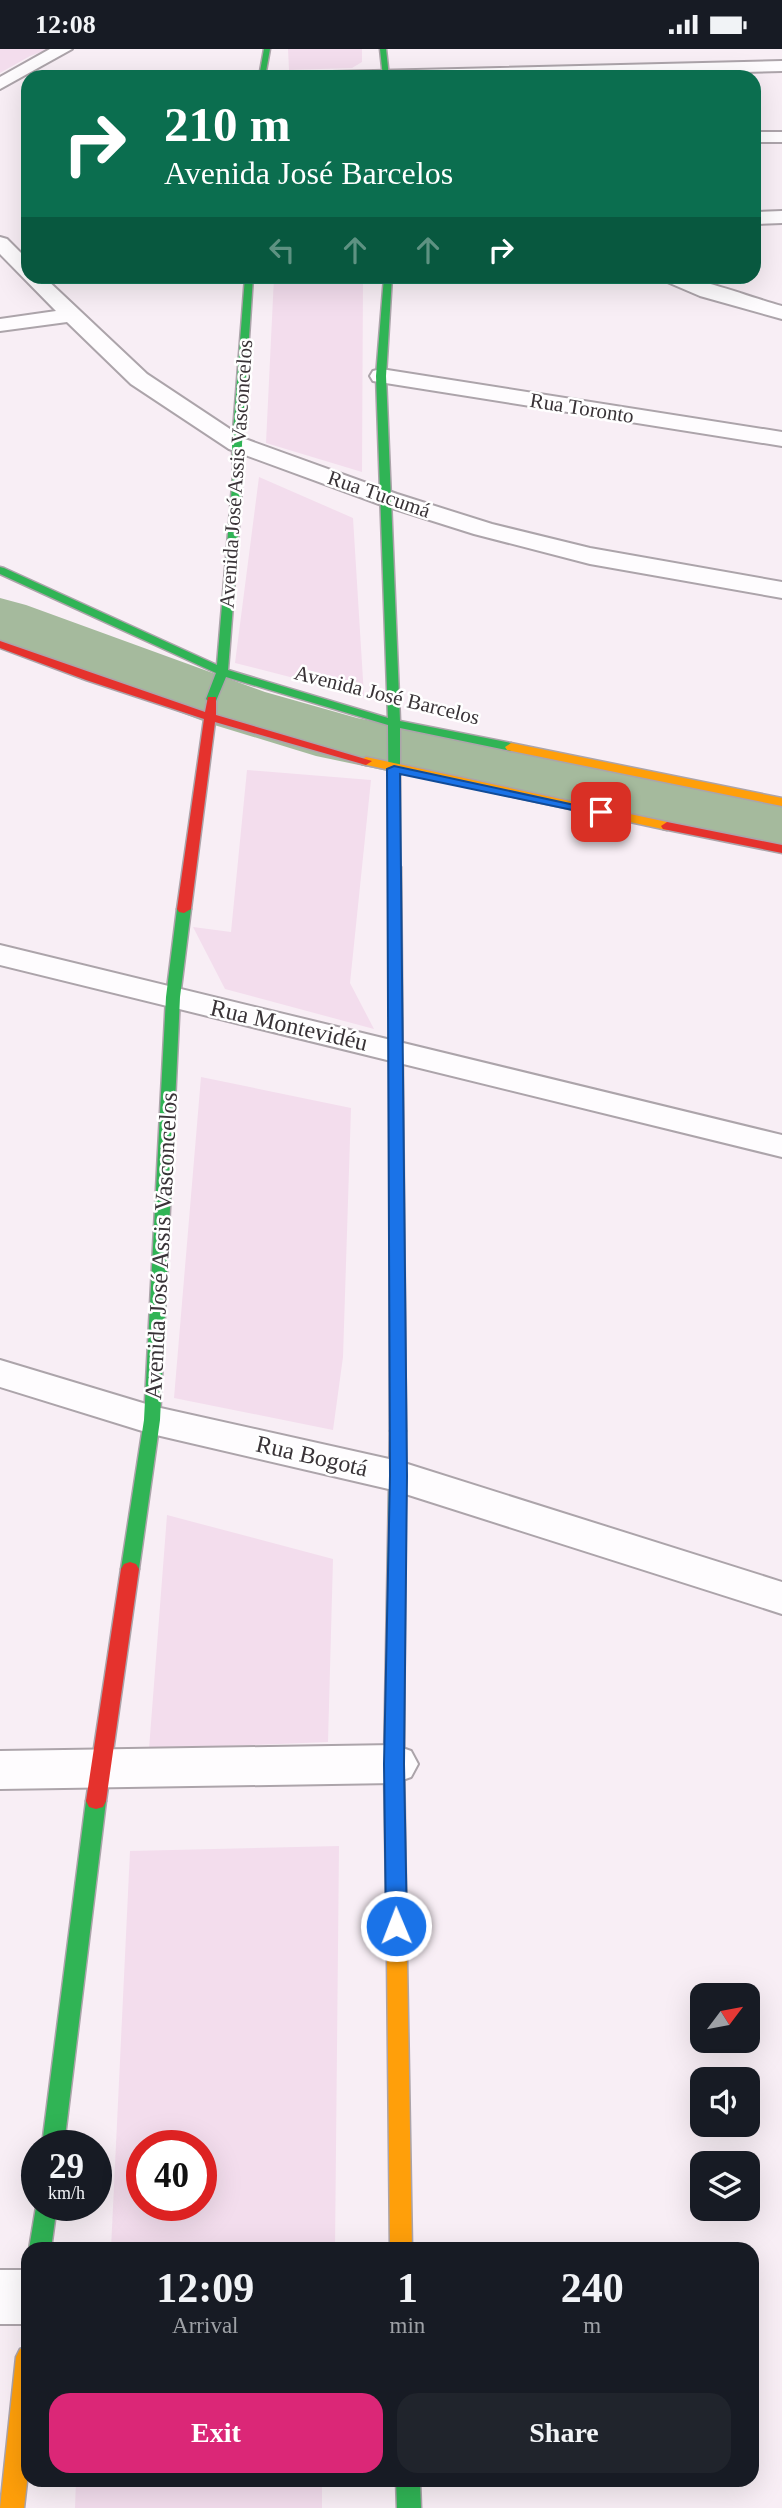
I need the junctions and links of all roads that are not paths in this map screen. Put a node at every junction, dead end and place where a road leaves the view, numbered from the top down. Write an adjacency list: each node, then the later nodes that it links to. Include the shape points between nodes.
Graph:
1 (64, 49): 5 (street)
2 (267, 49): 6 (street)
3 (383, 49): 7 (street)
4 (782, 66): 8 (street)
5 (24, 70)
6 (263, 70)
7 (385, 70)
8 (624, 70)
9 (21, 72): 10 (street)
10 (0, 85)
11 (761, 137): 12 (street)
12 (782, 137)
13 (782, 217): 14 (street)
14 (761, 218)
15 (0, 243): 16 (street)
16 (21, 264)
17 (40, 284): 22 (street, Rua Tucumá)
18 (248, 284): 26 (street, Avenida José Assis Vasconcelos)
19 (388, 284): 24 (street)
20 (688, 284): 21 (street)
21 (782, 313)
22 (71, 315): 23 (street); 26 (street, Rua Tucumá, via 139,379)
23 (0, 324)
24 (381, 376): 25 (street, Rua Toronto); 27 (street)
25 (782, 439)
26 (237, 444): 27 (street, Rua Tucumá); 31 (street, Avenida José Assis Vasconcelos)
27 (388, 499): 29 (street, Rua Tucumá, via 483,529 590,555); 33 (street)
28 (0, 570): 31 (street, Avenida José Barcelos)
29 (782, 590)
30 (0, 645): 32 (street, via 77,677)
31 (219, 680): 32 (street, Avenida José Assis Vasconcelos); 33 (street, Avenida José Barcelos)
32 (209, 713): 34 (street); 38 (street, Avenida José Assis Vasconcelos)
33 (394, 727): 34 (street); 35 (street, Avenida José Barcelos)
34 (394, 761): 36 (street); 39 (street)
35 (782, 802)
36 (782, 849)
37 (0, 955): 38 (street, Rua Montevidéu)
38 (173, 997): 39 (street, Rua Montevidéu); 42 (street, Avenida José Assis Vasconcelos)
39 (396, 1050): 40 (street, Rua Montevidéu); 43 (street)
40 (782, 1146)
41 (0, 1373): 42 (street, Rua Bogotá)
42 (152, 1420): 43 (street, Rua Bogotá); 47 (street, Avenida José Assis Vasconcelos)
43 (398, 1476): 44 (street, Rua Bogotá); 45 (street)
44 (782, 1598)
45 (394, 1764): 47 (street); 51 (street)
46 (0, 1770): 47 (street)
47 (100, 1770): 48 (street, Avenida José Assis Vasconcelos)
48 (55, 2130)
49 (44, 2221): 50 (street)
50 (41, 2242)
51 (401, 2242)
52 (0, 2297): 53 (street)
53 (21, 2297)
54 (21, 2423): 56 (street)
55 (408, 2487): 57 (street)
56 (12, 2508)
57 (408, 2508)

